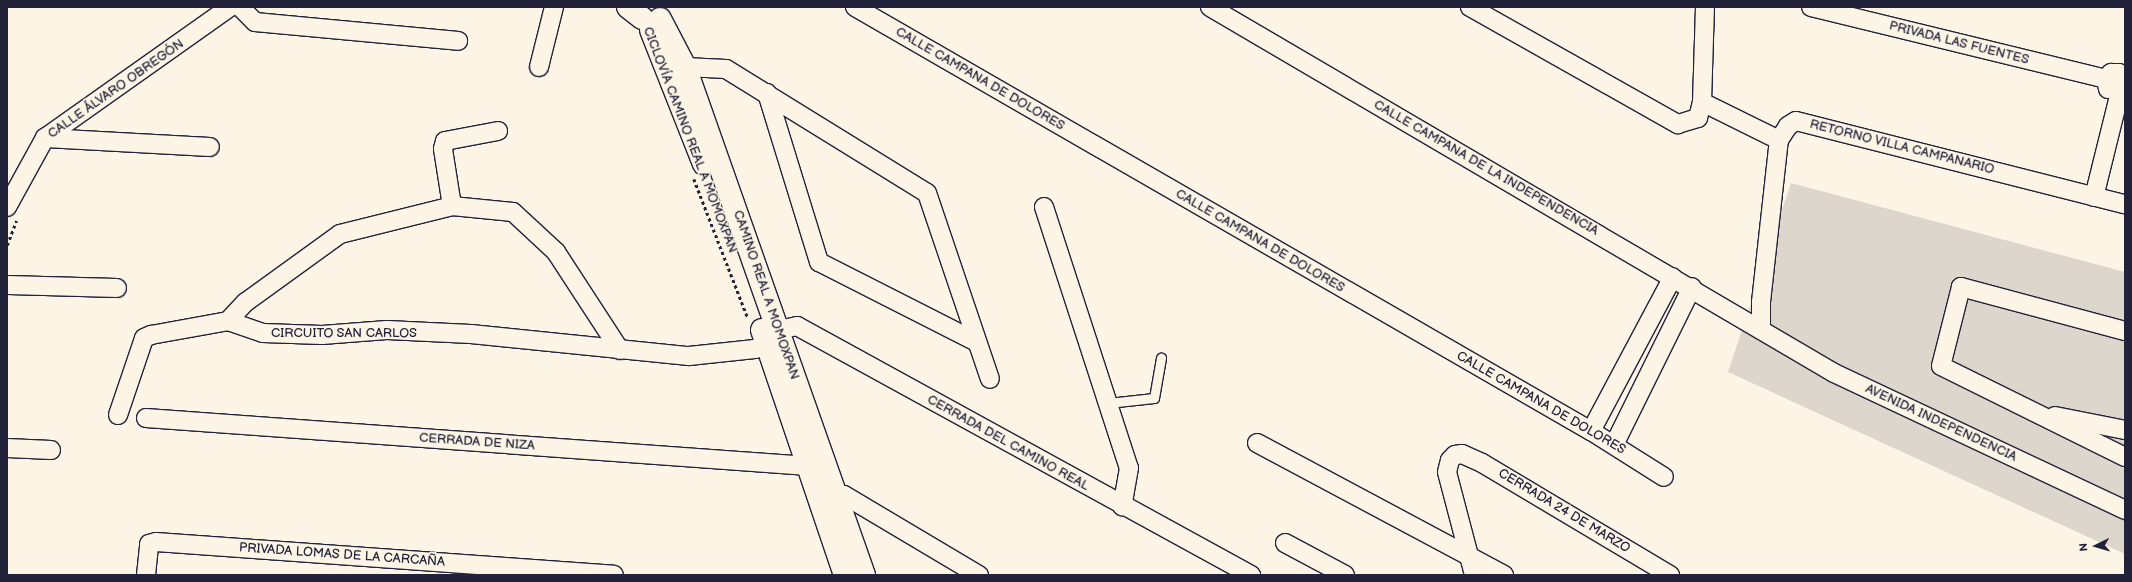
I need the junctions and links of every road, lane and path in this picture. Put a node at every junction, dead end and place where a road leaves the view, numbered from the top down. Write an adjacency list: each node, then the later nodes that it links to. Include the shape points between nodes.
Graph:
1 (230, 7): 17 (street, CALLE ÁLVARO OBREGÓN)
2 (240, 7): 10 (street, via 255,22)
3 (554, 7): 11 (street)
4 (855, 7): 44 (street, CALLE CAMPANA DE DOLORES)
5 (1210, 7): 27 (street, CALLE CAMPANA DE LA INDEPENDENCIA)
6 (1470, 7): 15 (street, via 1678,124 1698,118)
7 (1705, 7): 15 (street)
8 (1811, 7): 13 (street, PRIVADA LAS FUENTES)
9 (647, 13): 12 (street, CAMINO REAL A MOMOXPAN)
10 (458, 41)
11 (539, 67)
12 (677, 70): 14 (street, via 726,69); 34 (street, CAMINO REAL A MOMOXPAN, via 750,289)
13 (2117, 86): 21 (street, PRIVADA LAS FUENTES)
14 (767, 93): 35 (street, via 928,193); 35 (street, via 819,262)
15 (1702, 102): 18 (street)
16 (498, 131): 23 (street, via 445,141 443,149)
17 (45, 138): 19 (street); 25 (street, CALLE ÁLVARO OBREGÓN)
18 (1779, 140): 21 (street, RETORNO VILLA CAMPANARIO, via 1788,126 1796,121 1806,122); 32 (street, via 1761,302)
19 (210, 147)
20 (693, 178): 34 (path, CICLOVÍA CAMINO REAL A MOMOXPAN)
21 (2088, 195): 22 (street, RETORNO VILLA CAMPANARIO)
22 (2125, 204)
23 (452, 206): 31 (street, via 340,234 246,302); 36 (street, via 513,212 556,252)
24 (1044, 207): 39 (street)
25 (13, 211): 26 (path)
26 (7, 245)
27 (1673, 277): 29 (street, CALLE CAMPANA DE LA INDEPENDENCIA); 44 (street)
28 (7, 285): 30 (street)
29 (1692, 287): 32 (street, CALLE CAMPANA DE LA INDEPENDENCIA); 46 (street)
30 (117, 288)
31 (228, 321): 36 (street, CIRCUITO SAN CARLOS, via 263,333 322,335 387,330 463,334); 41 (street, via 151,334 144,338)
32 (1761, 330): 54 (street, AVENIDA INDEPENDENCIA, via 1834,373)
33 (2125, 331): 40 (street, via 1962,287 1941,366)
34 (770, 339): 36 (street, CIRCUITO SAN CARLOS, via 689,356); 50 (street, CAMINO REAL A MOMOXPAN); 52 (street, CAMINO REAL A MOMOXPAN); 53 (street, CERRADA DEL CAMINO REAL, via 797,326)
35 (975, 340): 38 (street)
36 (620, 350)
37 (1161, 358): 39 (lane, via 1154,398)
38 (990, 379)
39 (1108, 403): 53 (street, via 1129,468)
40 (2030, 411): 43 (street); 49 (street)
41 (118, 415)
42 (146, 418): 50 (street, CERRADA DE NIZA)
43 (2125, 430)
44 (1591, 431): 46 (street, CALLE CAMPANA DE DOLORES)
45 (1257, 443): 56 (street)
46 (1614, 445): 51 (street, CALLE CAMPANA DE DOLORES)
47 (7, 448): 48 (street)
48 (51, 450)
49 (2125, 457)
50 (808, 466): 59 (street, CAMINO REAL A MOMOXPAN)
51 (1664, 477)
52 (836, 495): 60 (street, CAMINO REAL A MOMOXPAN); 61 (street, via 844,495)
53 (1122, 506): 62 (street, CERRADA DEL CAMINO REAL)
54 (2125, 510)
55 (1285, 543): 63 (street)
56 (1470, 558): 64 (street); 65 (street); 66 (street, CERRADA 24 DE MARZO, via 1447,472 1450,460 1455,455 1462,454 1482,463)
57 (146, 575): 58 (street, PRIVADA LOMAS DE LA CARCAÑA, via 149,544 156,542)
58 (614, 575)
59 (846, 575)
60 (864, 575)
61 (979, 575)
62 (1251, 575)
63 (1345, 575)
64 (1474, 575)
65 (1504, 575)
66 (1670, 575)

